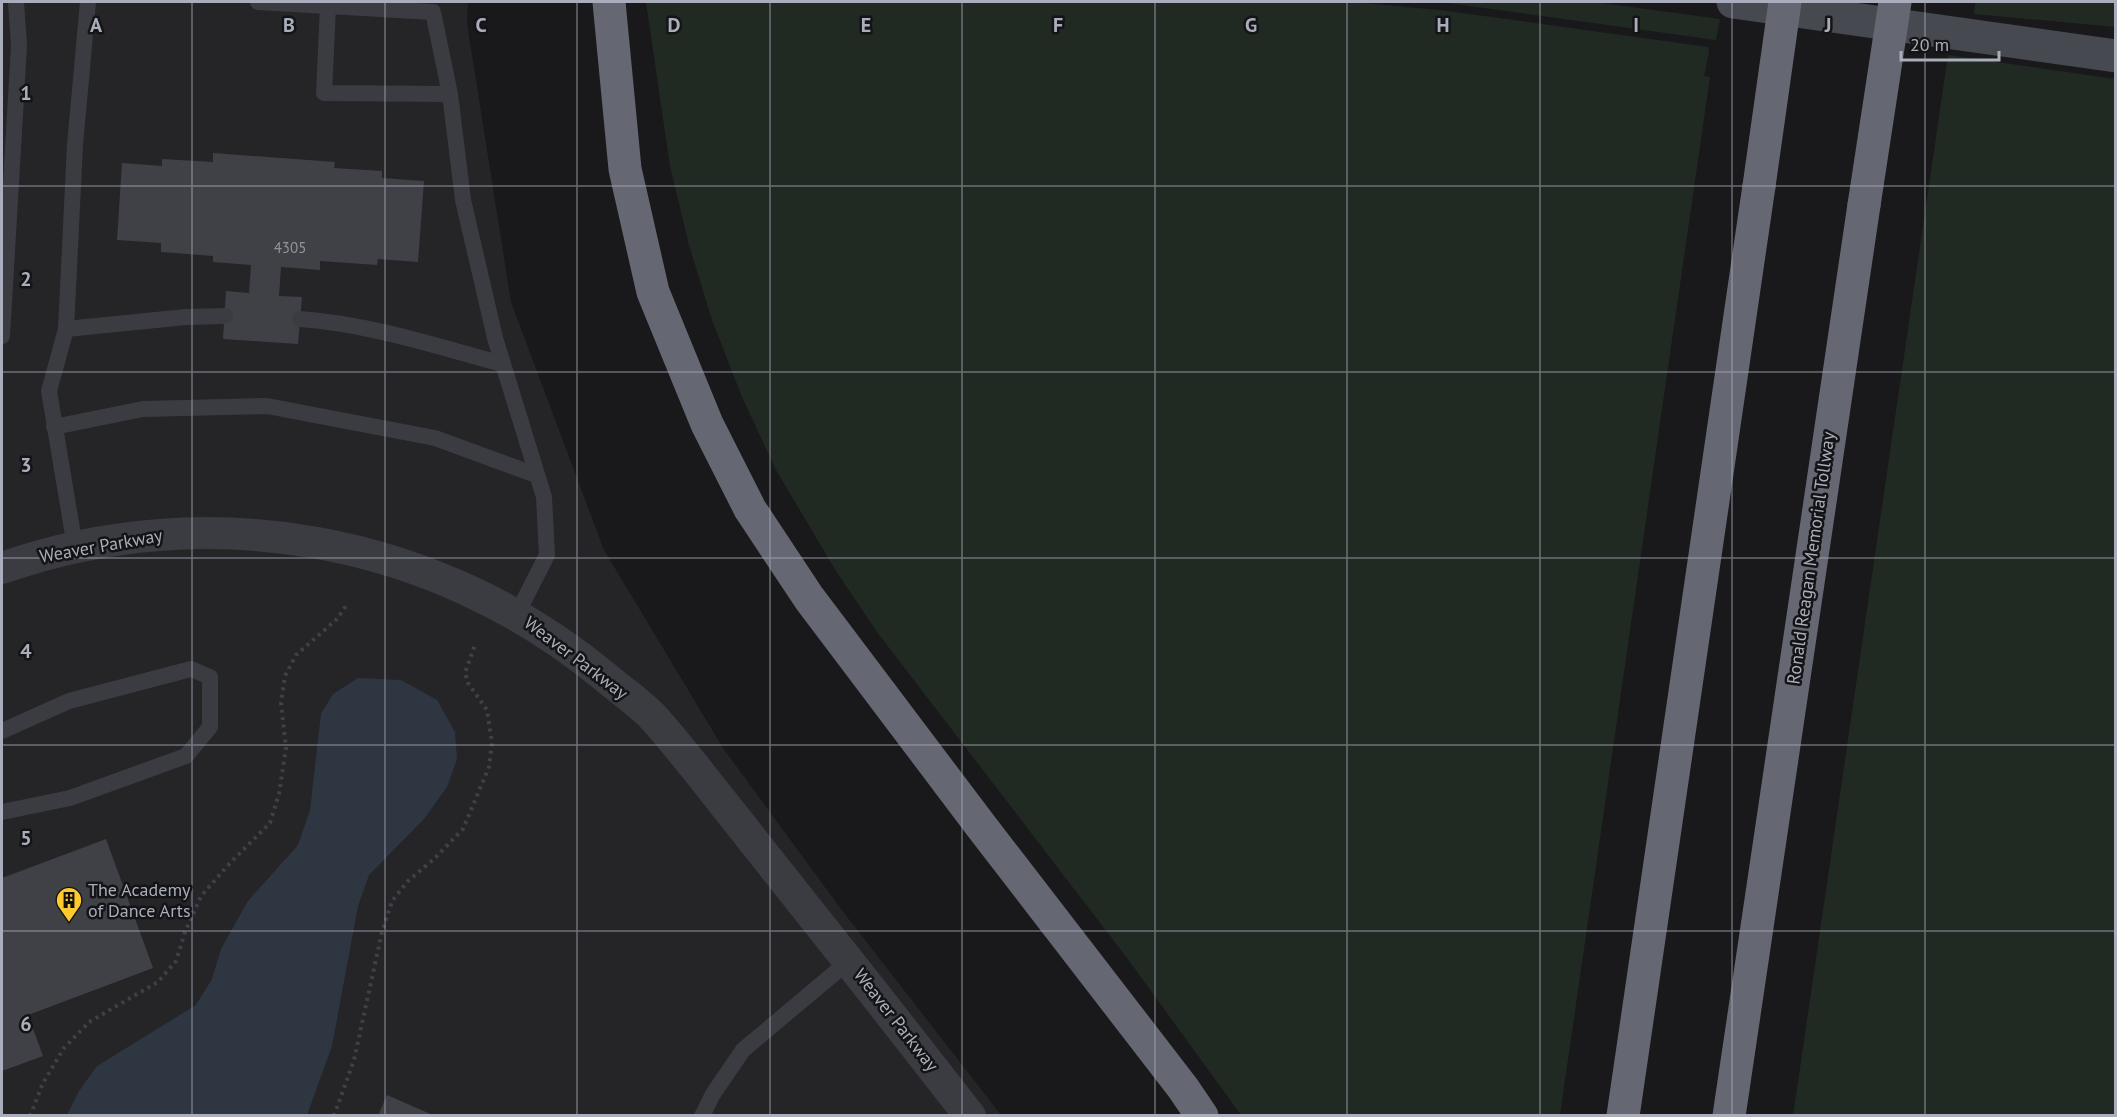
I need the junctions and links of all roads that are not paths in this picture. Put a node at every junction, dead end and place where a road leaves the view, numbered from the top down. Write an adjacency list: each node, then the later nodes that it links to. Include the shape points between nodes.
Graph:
1 (16, 2): 14 (lane, via 19,46)
2 (88, 2): 13 (lane, via 75,145)
3 (258, 2): 8 (lane)
4 (609, 2): 26 (highway, via 625,169 653,292 707,424 750,509 809,598)
5 (1733, 2): 9 (main road)
6 (1785, 2): 27 (highway, bridge)
7 (1895, 2): 28 (highway, Ronald Reagan Memorial Tollway, bridge)
8 (328, 6): 10 (lane, via 433,12); 10 (lane, via 324,93)
9 (2115, 56)
10 (450, 94): 15 (lane, via 463,200)
11 (225, 316): 13 (lane)
12 (300, 319): 15 (lane, via 380,332)
13 (66, 329): 16 (lane, via 49,391)
14 (2, 336)
15 (502, 364): 17 (lane)
16 (54, 427): 17 (lane, via 143,409 267,406 435,438); 18 (lane)
17 (536, 475): 20 (lane, via 544,497 547,555)
18 (75, 547): 19 (street, Weaver Parkway); 20 (street, Weaver Parkway, via 131,537 249,533 387,559 449,581)
19 (2, 568)
20 (517, 614): 23 (street, Weaver Parkway, via 576,653 650,714)
21 (2, 731): 22 (lane, via 69,701 191,669 210,677 210,727 186,756 70,798)
22 (2, 812)
23 (849, 961): 24 (lane, via 743,1050); 25 (street, Weaver Parkway)
24 (702, 1116)
25 (970, 1116)
26 (1202, 1116)
27 (1623, 1116)
28 (1729, 1116)

